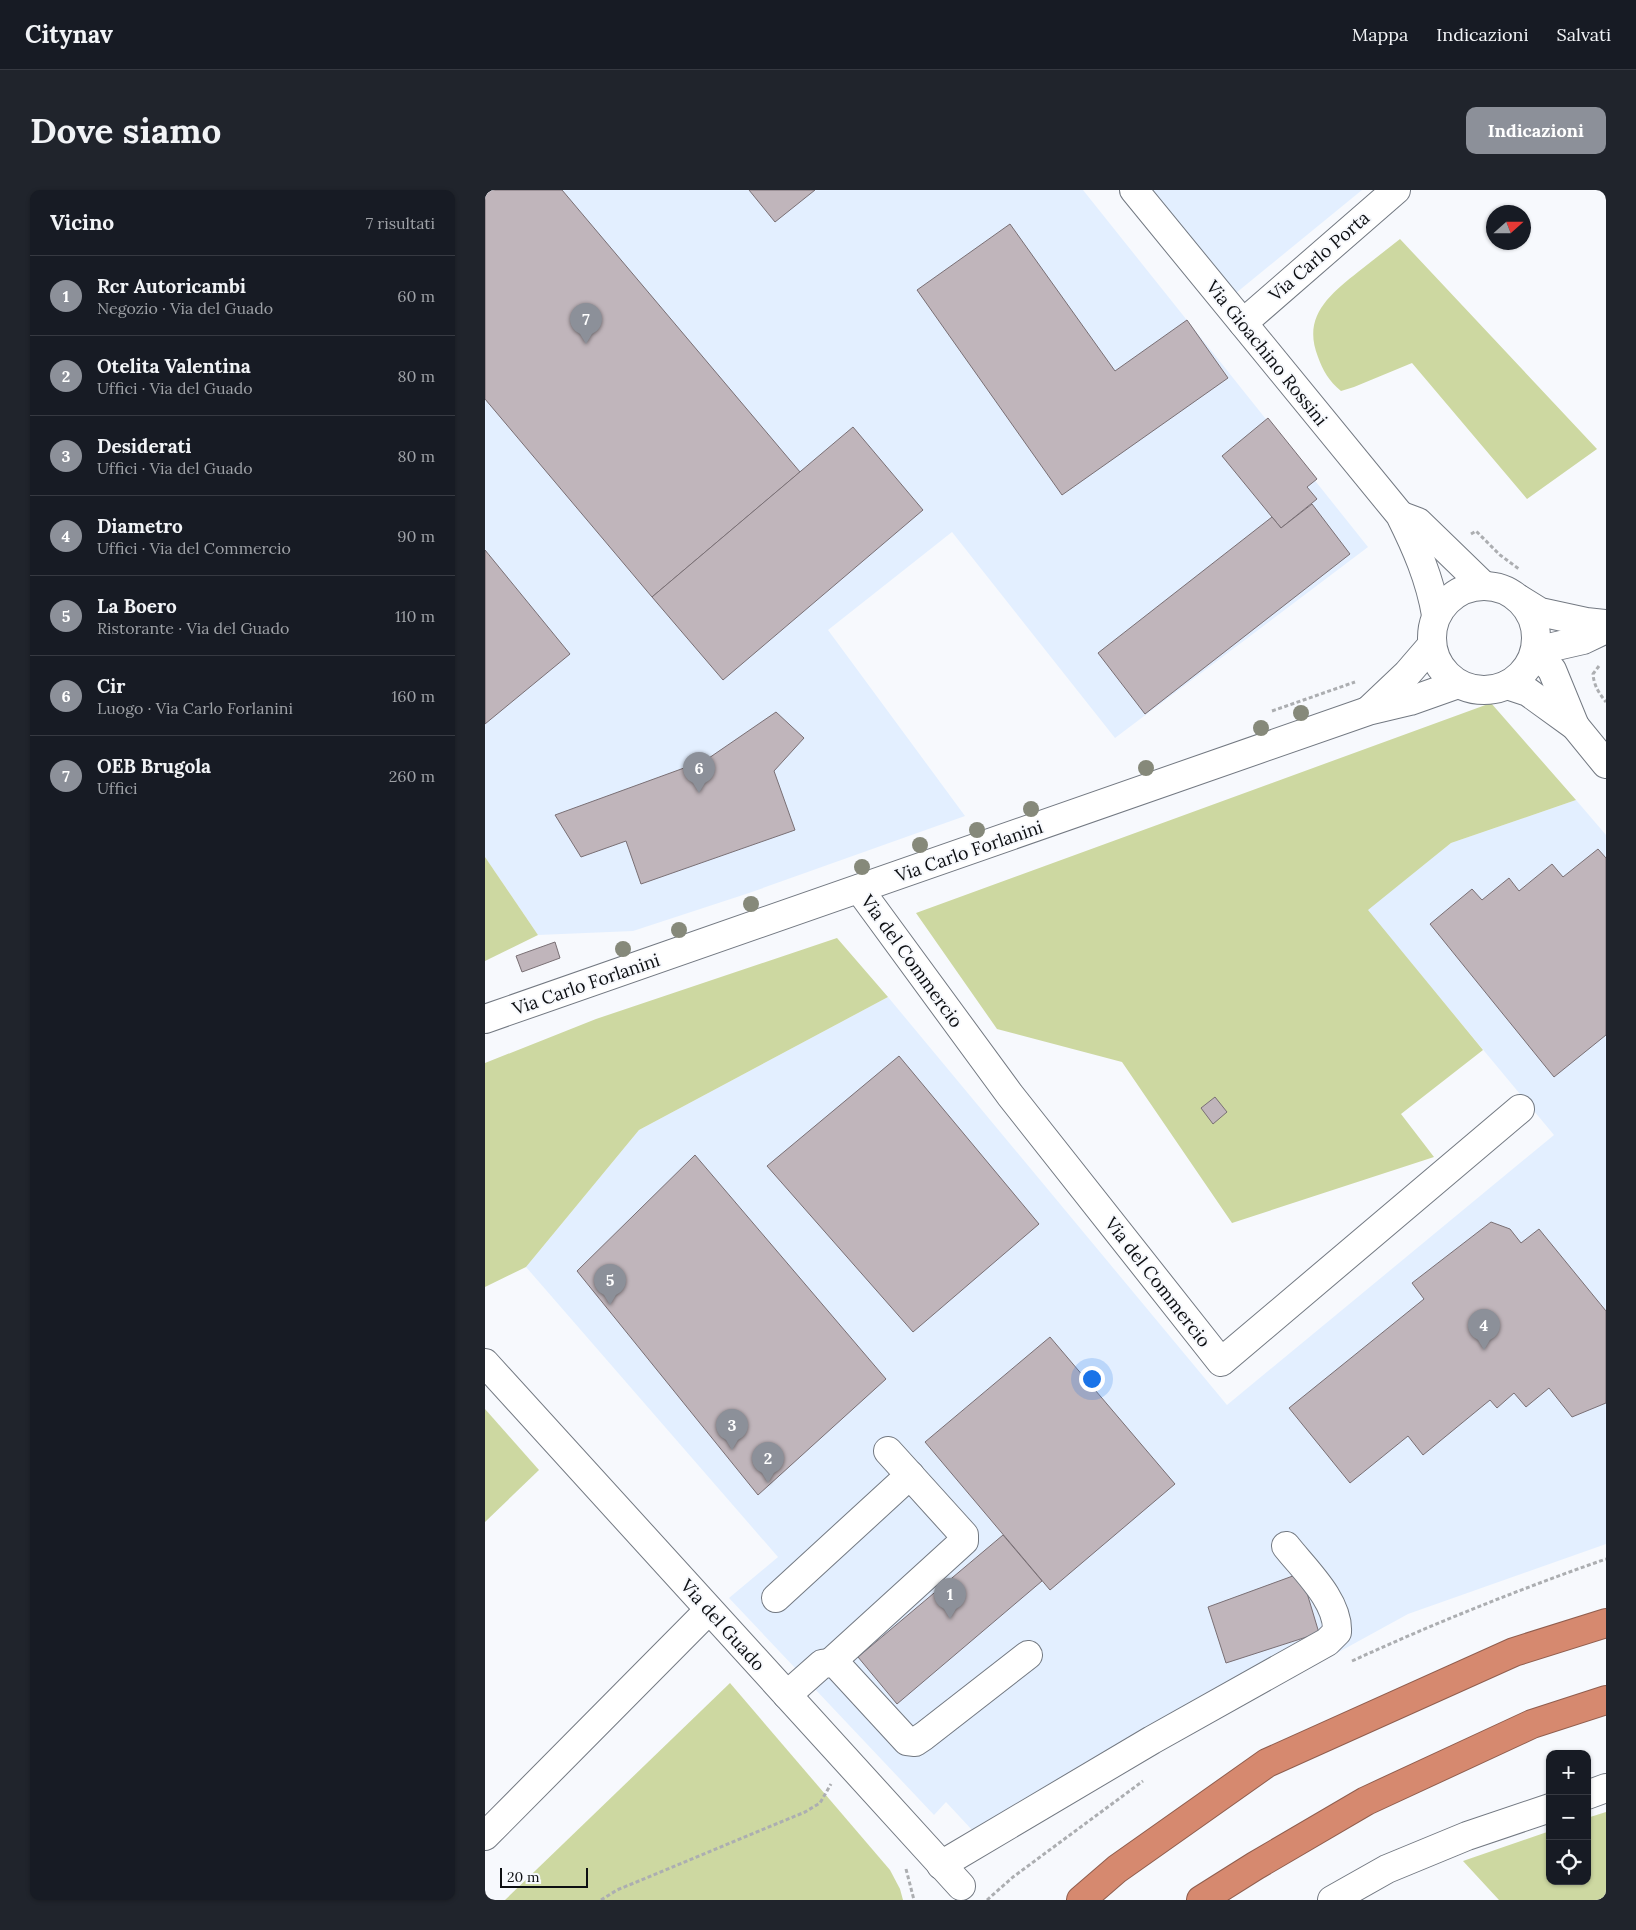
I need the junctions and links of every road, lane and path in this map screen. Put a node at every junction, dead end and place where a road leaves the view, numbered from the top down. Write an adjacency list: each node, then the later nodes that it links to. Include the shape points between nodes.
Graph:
1 (1134, 190): 3 (street, Via Gioachino Rossini)
2 (1396, 190): 3 (street, Via Carlo Porta)
3 (1243, 323): 4 (street, Via Gioachino Rossini)
4 (1400, 515): 6 (street, Via Gioachino Rossini, via 1418,522); 8 (street, Via Gioachino Rossini, via 1417,548 1433,594)
5 (1476, 531): 7 (path, via 1500,555)
6 (1483, 585): 7 (street, via 1508,592); 8 (street, via 1455,593)
7 (1522, 586): 9 (street, via 1540,612); 12 (street, via 1536,628)
8 (1436, 615): 11 (street)
9 (1606, 624)
10 (1606, 629): 12 (street, via 1583,640)
11 (1432, 645): 15 (street, via 1441,668); 18 (street, Via Carlo Forlanini)
12 (1535, 651): 16 (street, via 1520,677); 20 (street, via 1552,670)
13 (1600, 664): 17 (path, via 1593,680 1596,690)
14 (1358, 681): 19 (path)
15 (1458, 684): 16 (street, via 1474,690); 18 (street, Via Carlo Forlanini)
16 (1507, 686): 20 (street, via 1529,692)
17 (1606, 702)
18 (1368, 711): 22 (street, Via Carlo Forlanini)
19 (1264, 714)
20 (1575, 726): 21 (street)
21 (1606, 764)
22 (859, 889): 23 (street, Via Carlo Forlanini); 24 (street, Via del Commercio, via 1010,1095 1221,1362)
23 (485, 1020)
24 (1520, 1109)
25 (485, 1363): 31 (street, Via del Guado)
26 (888, 1451): 27 (street)
27 (910, 1475): 30 (street); 34 (street, via 964,1535 964,1541)
28 (1286, 1546): 44 (street, via 1324,1593 1338,1621 1337,1632 1327,1642 1152,1740)
29 (1606, 1559): 35 (path, via 1413,1633)
30 (777, 1598)
31 (709, 1610): 36 (street, Via del Guado); 43 (street)
32 (1606, 1623): 48 (highway, via 1514,1652 1267,1763 1117,1869)
33 (1028, 1655): 34 (street, via 915,1742 907,1741 837,1665)
34 (830, 1663): 36 (street, via 822,1664)
35 (1345, 1664)
36 (787, 1695): 38 (street, Via del Guado)
37 (1606, 1700): 49 (highway, via 1532,1724 1366,1801)
38 (845, 1760): 44 (street, Via del Guado); 46 (path, via 820,1803 805,1812 617,1890)
39 (1145, 1780): 47 (path)
40 (1606, 1788): 41 (street)
41 (1591, 1794)
42 (1546, 1809): 50 (street, via 1467,1836 1387,1869)
43 (485, 1836)
44 (941, 1865): 45 (street, Via del Guado)
45 (961, 1886)
46 (601, 1900)
47 (986, 1900)
48 (1081, 1900)
49 (1201, 1900)
50 (1332, 1900)

